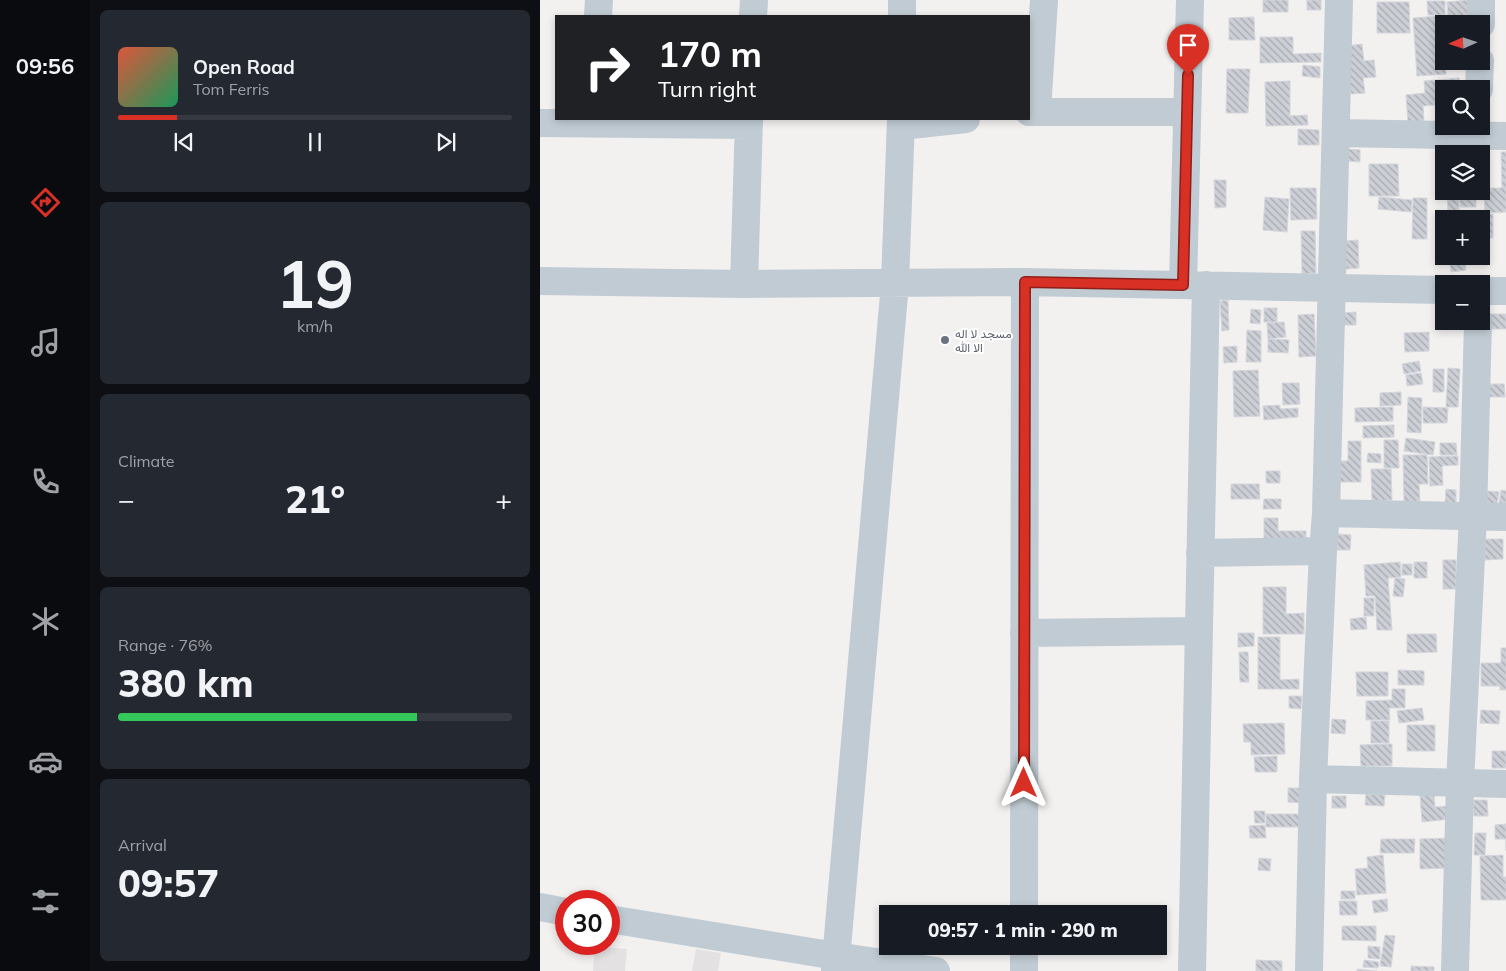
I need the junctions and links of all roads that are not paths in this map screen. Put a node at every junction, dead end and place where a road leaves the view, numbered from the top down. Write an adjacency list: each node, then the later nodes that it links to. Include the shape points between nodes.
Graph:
1 (599, 0): 8 (street)
2 (754, 0): 9 (street)
3 (902, 0): 10 (street)
4 (1044, 0): 12 (street)
5 (1190, 0): 13 (street)
6 (1339, 0): 20 (street)
7 (1481, 0): 11 (street)
8 (598, 15)
9 (753, 15)
10 (902, 15)
11 (1481, 15)
12 (1033, 111): 13 (street)
13 (1187, 112): 27 (street)
14 (944, 120): 17 (street)
15 (594, 121): 16 (street); 18 (street)
16 (748, 122): 26 (street)
17 (901, 122): 25 (street)
18 (540, 123)
19 (1435, 132): 20 (street)
20 (1336, 133): 28 (street)
21 (1490, 133): 22 (street)
22 (1506, 136)
23 (540, 281): 26 (street)
24 (1025, 282): 25 (street); 27 (street); 39 (street)
25 (895, 283): 26 (street); 48 (street)
26 (744, 284)
27 (1194, 285): 28 (street); 37 (street)
28 (1331, 288): 29 (street); 33 (street)
29 (1435, 290)
30 (1490, 291): 31 (street)
31 (1506, 292)
32 (1478, 330): 34 (street)
33 (1326, 513): 34 (street); 36 (street)
34 (1473, 516): 35 (street); 41 (street)
35 (1506, 517)
36 (1323, 551): 37 (street); 40 (street)
37 (1200, 553): 38 (street)
38 (1199, 631): 39 (street); 51 (street)
39 (1024, 633): 43 (street)
40 (1313, 780): 41 (street); 52 (street)
41 (1460, 783): 42 (street); 53 (street)
42 (1506, 784)
43 (1024, 905)
44 (540, 907): 45 (street)
45 (555, 910)
46 (620, 921): 48 (street)
47 (1024, 955): 50 (street)
48 (836, 964): 49 (street)
49 (936, 971)
50 (1024, 971)
51 (1192, 971)
52 (1309, 971)
53 (1455, 971)

